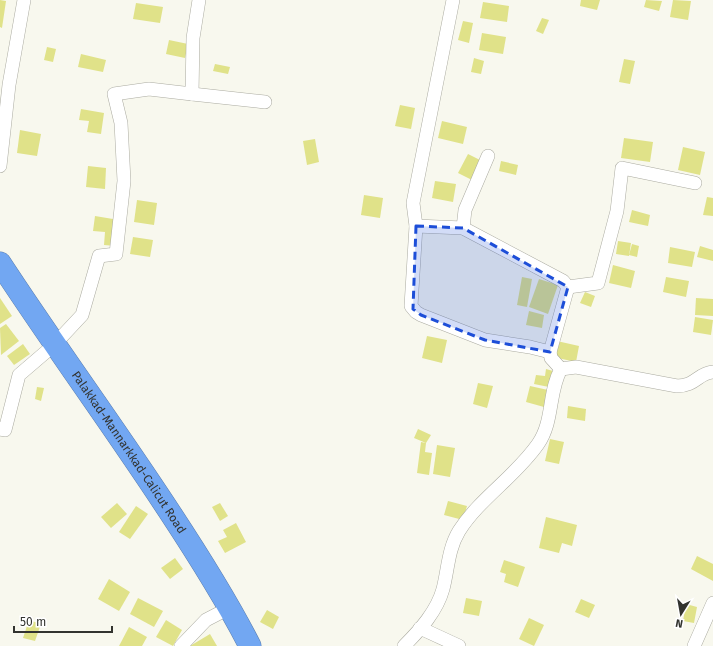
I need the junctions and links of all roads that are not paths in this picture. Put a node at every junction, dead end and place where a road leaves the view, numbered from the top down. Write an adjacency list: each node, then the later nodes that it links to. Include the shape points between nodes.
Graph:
1 (24, 0): 7 (street, via 9,85)
2 (199, 0): 4 (street, via 193,38)
3 (453, 0): 9 (street, via 414,203)
4 (192, 94): 5 (street); 13 (street, via 149,89 114,94 121,123 124,181 116,254 99,256 82,315)
5 (265, 102)
6 (488, 156): 10 (street, via 465,210)
7 (0, 166)
8 (695, 183): 12 (street, via 622,168 617,211 598,283)
9 (416, 226): 10 (street); 14 (street, via 411,302 416,312 485,340 530,346)
10 (463, 228): 12 (street, via 563,281)
11 (0, 263): 13 (highway, Palakkad-Mannarkkad-Calicut Road)
12 (568, 287): 14 (street)
13 (54, 345): 17 (street, via 19,375 5,430); 19 (highway, Palakkad-Mannarkkad-Calicut Road, via 114,428)
14 (550, 352): 15 (street, via 551,358)
15 (561, 370): 16 (street, via 568,367 581,368 677,386 686,386 696,382 705,372); 20 (street, via 557,377 548,425 539,443 518,470 473,512 458,532 448,561 443,590 433,612)
16 (713, 372)
17 (0, 429)
18 (713, 603): 25 (street)
19 (231, 607): 21 (street, via 206,620); 22 (highway, Palakkad-Mannarkkad-Calicut Road)
20 (420, 628): 23 (street); 24 (street)
21 (181, 646)
22 (250, 646)
23 (404, 646)
24 (459, 646)
25 (694, 646)

